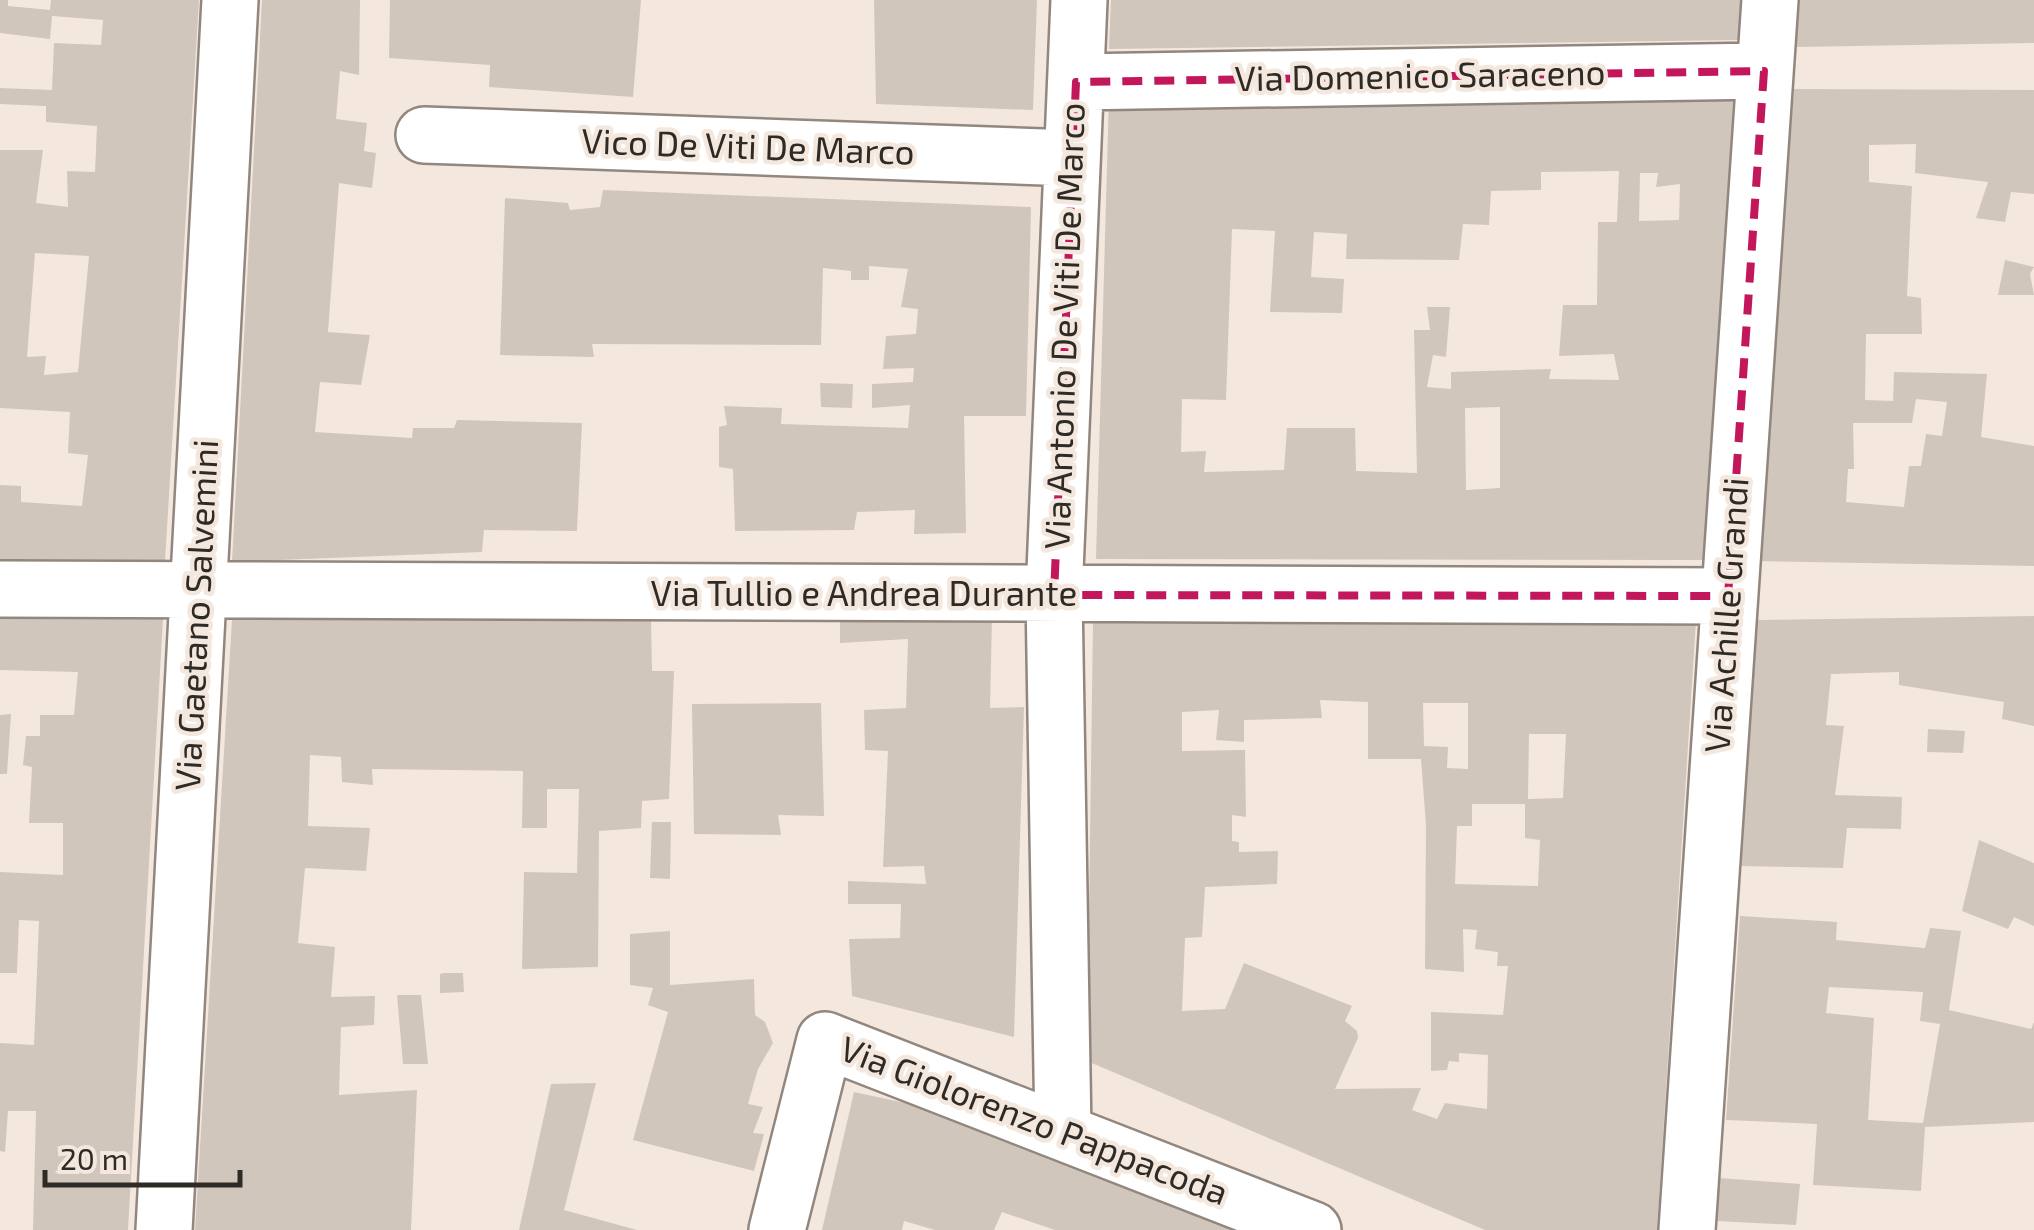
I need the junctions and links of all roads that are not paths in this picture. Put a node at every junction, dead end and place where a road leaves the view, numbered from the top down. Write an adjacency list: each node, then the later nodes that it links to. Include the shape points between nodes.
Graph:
1 (230, 0): 9 (street, Via Gaetano Salvemini)
2 (1079, 0): 5 (street, Via Antonio De Viti De Marco)
3 (1770, 0): 4 (street, Via Achille Grandi)
4 (1764, 71): 5 (street, Via Domenico Saraceno); 11 (street, Via Achille Grandi)
5 (1076, 82): 7 (street, Via Antonio De Viti De Marco)
6 (424, 136): 7 (street, Vico De Viti De Marco)
7 (1072, 158): 10 (street, Via Antonio De Viti De Marco)
8 (0, 589): 9 (street, Via Tullio e Andrea Durante)
9 (198, 592): 10 (street, Via Tullio e Andrea Durante); 14 (street, Via Gaetano Salvemini)
10 (1054, 595): 11 (street, Via Tullio e Andrea Durante); 12 (street, Via Antonio De Viti De Marco)
11 (1728, 596): 16 (street, Via Achille Grandi)
12 (1062, 1132): 13 (street, Via Giolorenzo Pappacoda); 15 (street, Via Giolorenzo Pappacoda, via 826,1040)
13 (1299, 1228)
14 (164, 1230)
15 (778, 1230)
16 (1688, 1230)

